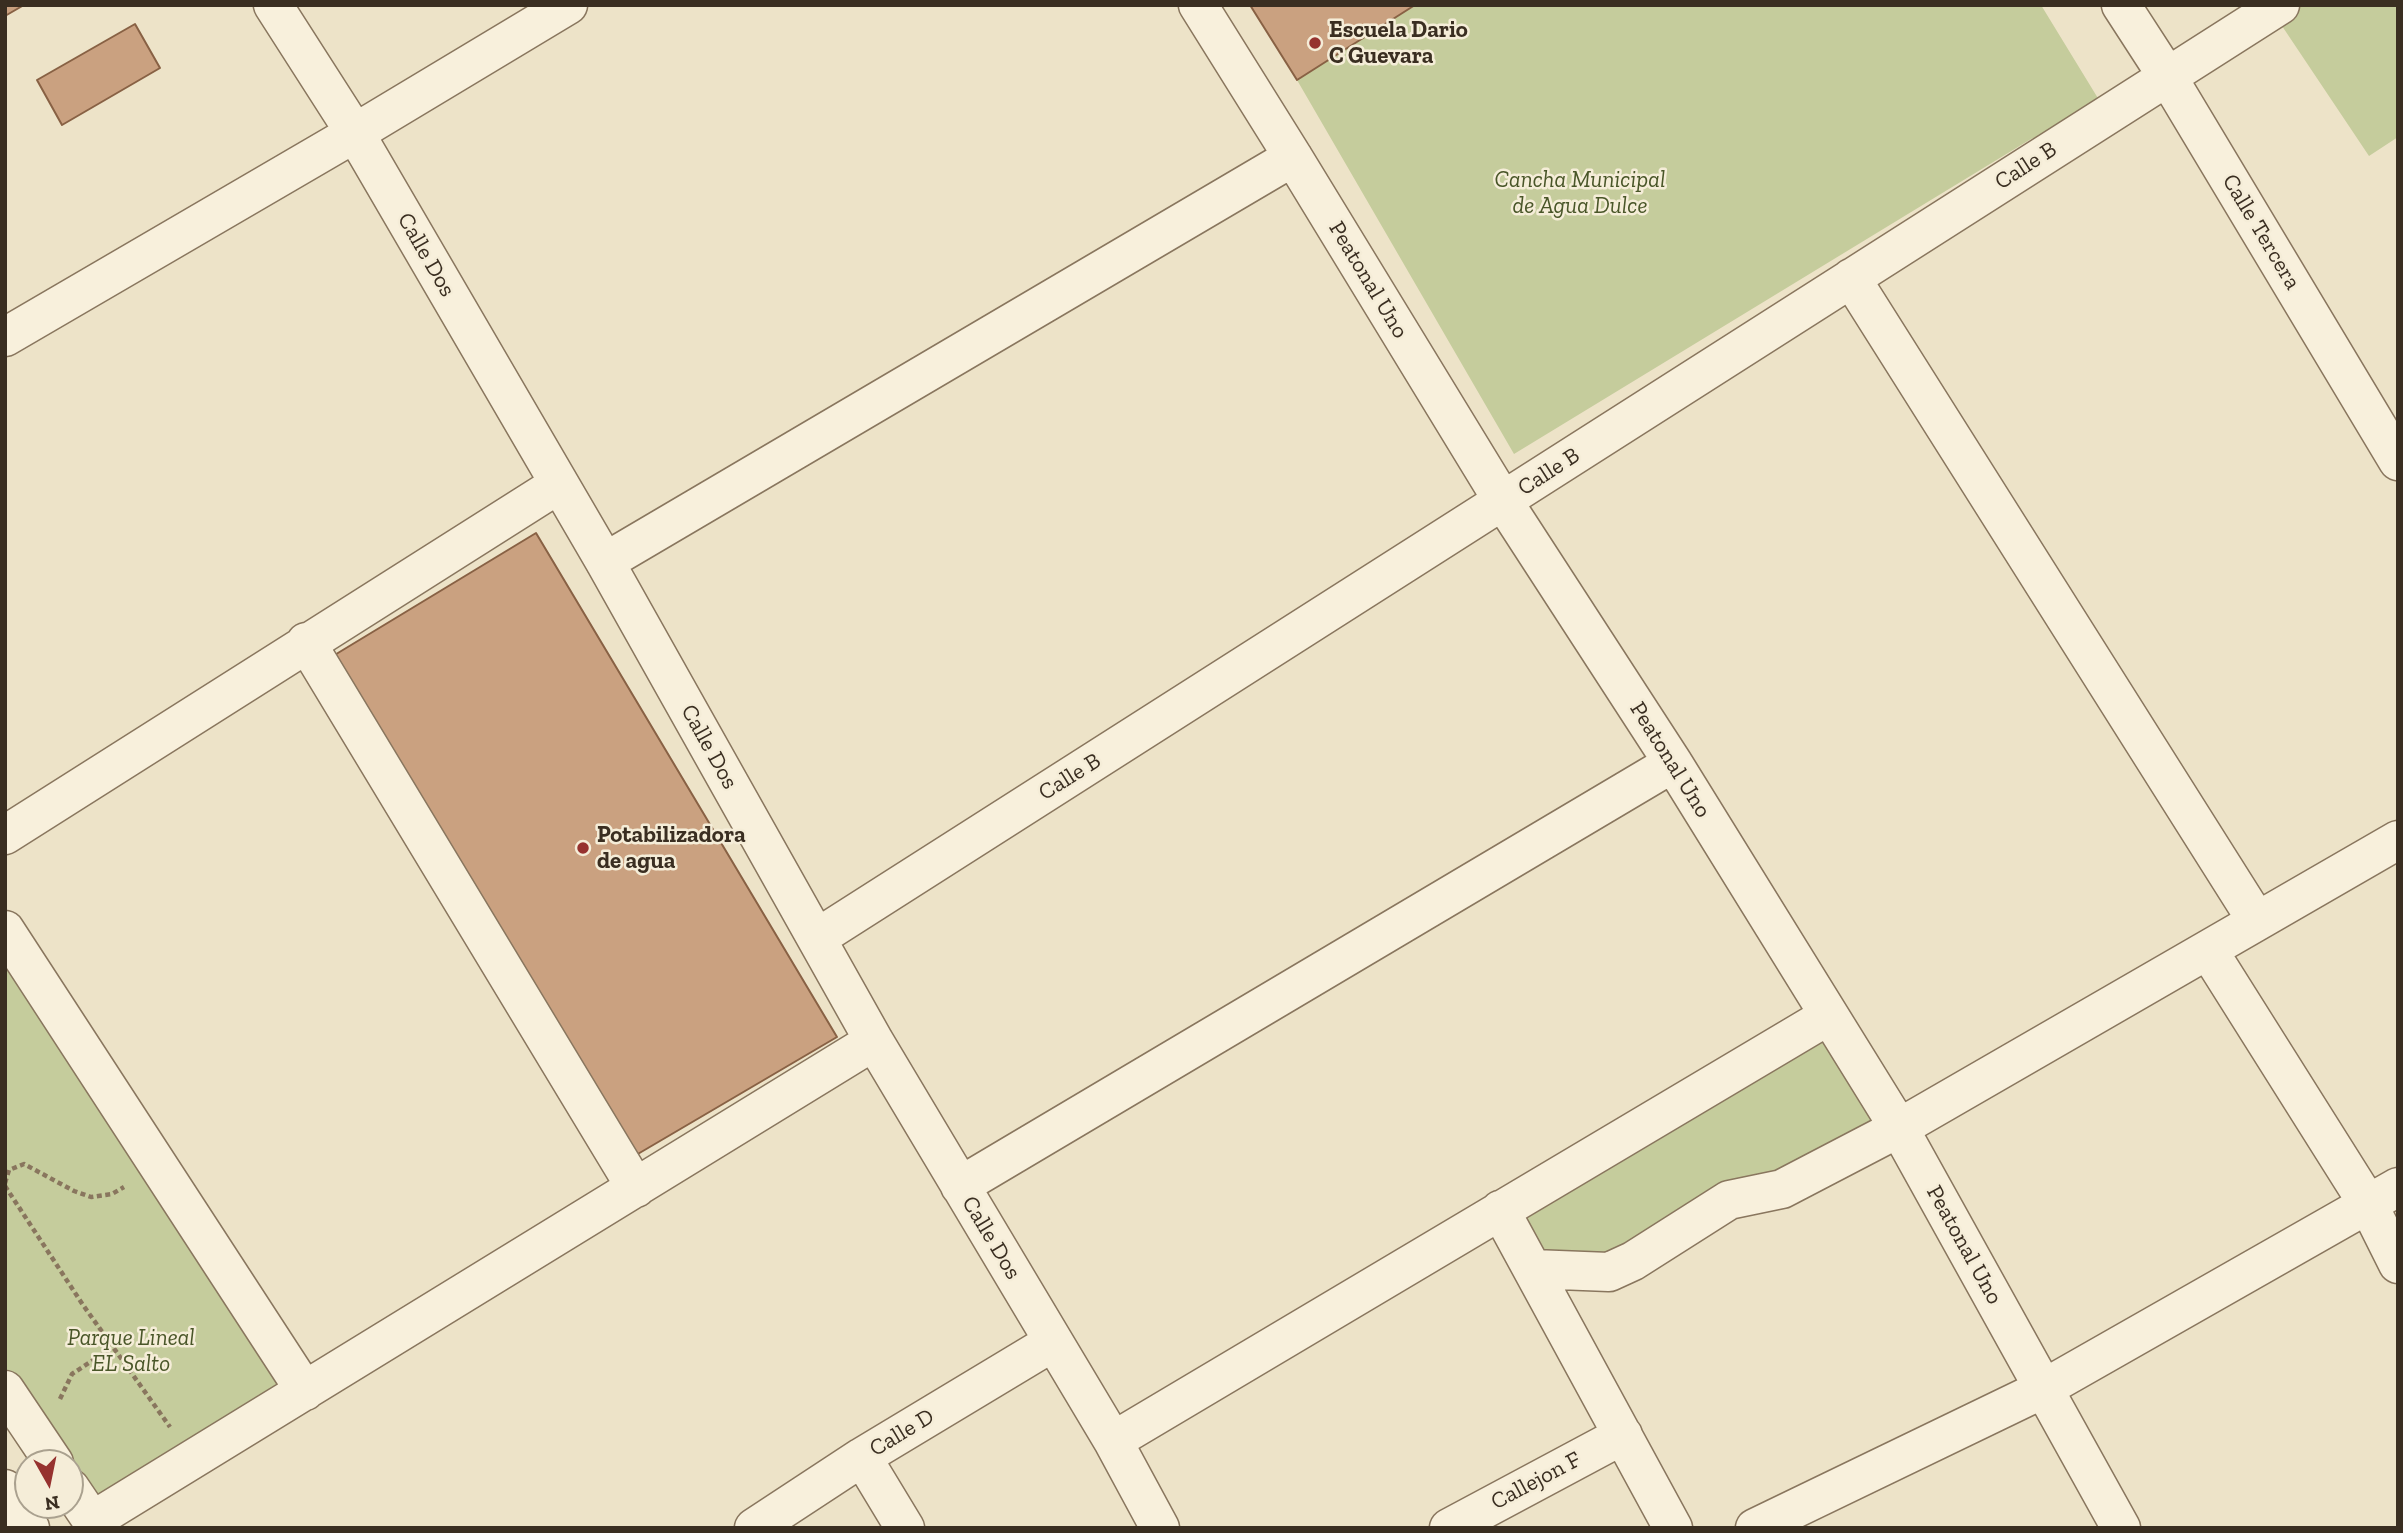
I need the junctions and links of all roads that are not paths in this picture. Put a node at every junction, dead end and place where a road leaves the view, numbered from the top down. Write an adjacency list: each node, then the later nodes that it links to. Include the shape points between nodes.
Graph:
1 (273, 5): 7 (street, Calle Dos)
2 (568, 5): 7 (street)
3 (1198, 5): 8 (street, Peatonal Uno)
4 (2121, 5): 6 (street, Calle Tercera)
5 (2280, 5): 6 (street, Calle B)
6 (2167, 76): 9 (street, Calle B); 11 (street, Calle Tercera)
7 (355, 134): 10 (street); 12 (street, Calle Dos)
8 (1293, 157): 13 (street, Peatonal Uno); 14 (street)
9 (1851, 278): 13 (street, Calle B); 19 (street)
10 (5, 337)
11 (2398, 461)
12 (559, 484): 14 (street, Calle Dos); 15 (street)
13 (1503, 501): 16 (street, Peatonal Uno); 21 (street, Calle B)
14 (605, 562): 21 (street, Calle Dos)
15 (306, 642): 17 (street); 27 (street)
16 (1672, 763): 23 (street, Peatonal Uno); 26 (street)
17 (5, 835)
18 (2398, 839): 19 (street)
19 (2257, 921): 22 (street)
20 (5, 930): 35 (street)
21 (817, 938): 24 (street, Calle Dos)
22 (2208, 950): 25 (street); 28 (street)
23 (1828, 1016): 25 (street, Peatonal Uno); 29 (street)
24 (874, 1041): 26 (street, Calle Dos); 27 (street)
25 (1899, 1128): 31 (street, via 1782,1189 1729,1200 1609,1272); 33 (street, Peatonal Uno)
26 (960, 1186): 32 (street, Calle Dos)
27 (636, 1188): 35 (street)
28 (2383, 1195): 30 (street); 33 (street)
29 (1500, 1210): 31 (street); 37 (street)
30 (2398, 1264)
31 (1533, 1269): 36 (street)
32 (1053, 1342): 37 (street, Calle Dos); 39 (street, Calle D)
33 (2043, 1389): 49 (street); 50 (street, Peatonal Uno)
34 (5, 1390): 38 (street)
35 (305, 1391): 42 (street)
36 (1623, 1434): 47 (street, Callejon F); 48 (street)
37 (1113, 1441): 46 (street, Calle Dos)
38 (44, 1449)
39 (862, 1457): 44 (street, Calle D); 45 (street)
40 (5, 1489): 43 (street)
41 (84, 1508): 42 (street)
42 (95, 1524)
43 (30, 1528)
44 (754, 1528)
45 (905, 1528)
46 (1160, 1528)
47 (1449, 1528)
48 (1673, 1528)
49 (1755, 1528)
50 (2121, 1528)

